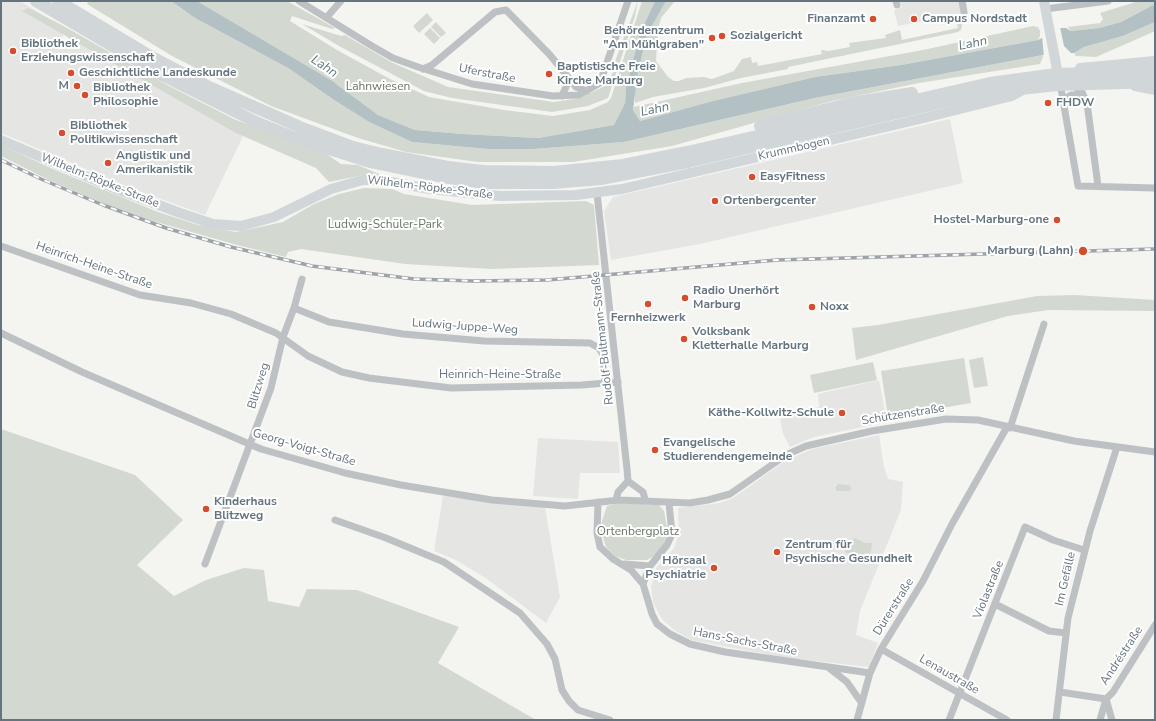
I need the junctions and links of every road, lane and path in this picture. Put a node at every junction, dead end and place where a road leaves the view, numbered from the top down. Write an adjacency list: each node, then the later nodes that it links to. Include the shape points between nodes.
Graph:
1 (36, 1): 29 (highway, via 162,75 252,120 350,157 418,173 485,183 575,182 668,166)
2 (58, 1): 12 (highway)
3 (71, 1): 12 (highway)
4 (299, 1): 11 (street, Uferstraße)
5 (341, 1): 11 (street)
6 (628, 1): 24 (street, via 601,81)
7 (962, 1): 10 (street)
8 (1108, 1): 9 (street)
9 (1045, 8): 17 (main road)
10 (964, 12)
11 (326, 18): 15 (street, Uferstraße, via 393,58)
12 (95, 24): 29 (highway, via 209,87 272,116 353,147 416,162 483,171 554,172 598,168 674,155)
13 (438, 60): 15 (street); 18 (street); 19 (street, via 495,12 504,9 511,13 550,55)
14 (1155, 61): 17 (main road)
15 (423, 69): 18 (street, Uferstraße)
16 (1155, 71): 29 (highway, via 1082,72 1015,79 958,89)
17 (1058, 72): 20 (main road, Krummbogen, via 1034,75); 22 (main road); 26 (main road, Krummbogen, via 1012,96); 28 (street)
18 (438, 74): 25 (street, Uferstraße, via 472,84)
19 (569, 80): 24 (street); 25 (street)
20 (1020, 81): 26 (main road, Krummbogen); 29 (highway, via 870,99)
21 (1155, 82): 29 (highway, via 1057,85 992,93)
22 (1075, 87): 23 (main road, via 1140,86); 27 (street, via 1082,92)
23 (1155, 90)
24 (587, 92): 25 (street, Uferstraße)
25 (562, 96)
26 (991, 101): 33 (main road, Krummbogen, via 659,181)
27 (1087, 102): 28 (street, via 1079,96 1071,95 1066,98); 31 (street)
28 (1064, 106): 31 (street, via 1078,186)
29 (758, 135)
30 (1, 140): 33 (main road, Wilhelm-Röpke-Straße, via 123,192 199,220 226,226 260,222 331,189 363,180 500,196)
31 (1098, 186): 32 (street)
32 (1155, 188)
33 (597, 193): 40 (street, Rudolf-Bultmann-Straße)
34 (1, 246): 39 (street, Heinrich-Heine-Straße, via 140,295 212,308)
35 (302, 279): 36 (street, Blitzweg)
36 (294, 308): 39 (street, Blitzweg); 41 (street, Ludwig-Juppe-Weg, via 329,322 404,334 484,341 590,343 599,348 603,355)
37 (1044, 324): 42 (street, Dürerstraße)
38 (1, 333): 43 (street, Georg-Voigt-Straße, via 75,369)
39 (283, 337): 41 (street, Heinrich-Heine-Straße, via 296,349 314,359 342,372 369,378 452,388); 43 (street, Blitzweg, via 271,388)
40 (618, 382): 41 (street, Heinrich-Heine-Straße); 46 (street, Rudolf-Bultmann-Straße)
41 (605, 384)
42 (1009, 427): 44 (street, Schützenstraße); 50 (street, Schützenstraße, via 971,419 946,418 823,441 786,455 730,494 708,500); 60 (street, Dürerstraße, via 952,524 923,581)
43 (250, 445): 49 (street, Georg-Voigt-Straße, via 345,473 492,500 565,506); 53 (street, Blitzweg)
44 (1116, 447): 45 (street, Schützenstraße); 52 (street, Im Gefälle)
45 (1155, 452)
46 (628, 481): 47 (street, via 618,492); 48 (street, via 643,492)
47 (616, 500): 48 (street); 49 (street)
48 (645, 500): 50 (street)
49 (598, 502): 54 (street, via 597,533 600,547)
50 (669, 503): 55 (street, via 672,534 667,545)
51 (335, 520): 67 (street, via 444,562 520,613 547,644 555,659 562,690 569,701 578,710)
52 (1084, 550): 57 (street, Violastraße, via 1025,528); 59 (street, Im Gefälle)
53 (205, 564)
54 (621, 564): 55 (street); 56 (street, via 631,570)
55 (650, 566): 56 (street)
56 (643, 584): 61 (street, Hans-Sachs-Straße, via 652,614 661,628 690,644)
57 (995, 604): 59 (street, via 1049,631); 64 (street, Violastraße)
58 (1155, 625): 65 (street, Andréstraße)
59 (1066, 634): 63 (street, Im Gefälle)
60 (881, 649): 62 (street, Dürerstraße); 64 (street, Lenaustraße)
61 (829, 668): 62 (street, Hans-Sachs-Straße); 66 (street, Hans-Sachs-Straße, via 847,682)
62 (870, 673): 66 (street, Dürerstraße)
63 (1060, 692): 65 (street, Andréstraße); 71 (street, Im Gefälle)
64 (959, 694): 69 (street, Violastraße); 70 (street, Lenaustraße)
65 (1106, 699): 72 (street, Andréstraße); 73 (street)
66 (861, 702): 68 (street, Dürerstraße)
67 (606, 719)
68 (856, 720)
69 (949, 720)
70 (1007, 720)
71 (1056, 720)
72 (1100, 720)
73 (1112, 720)

